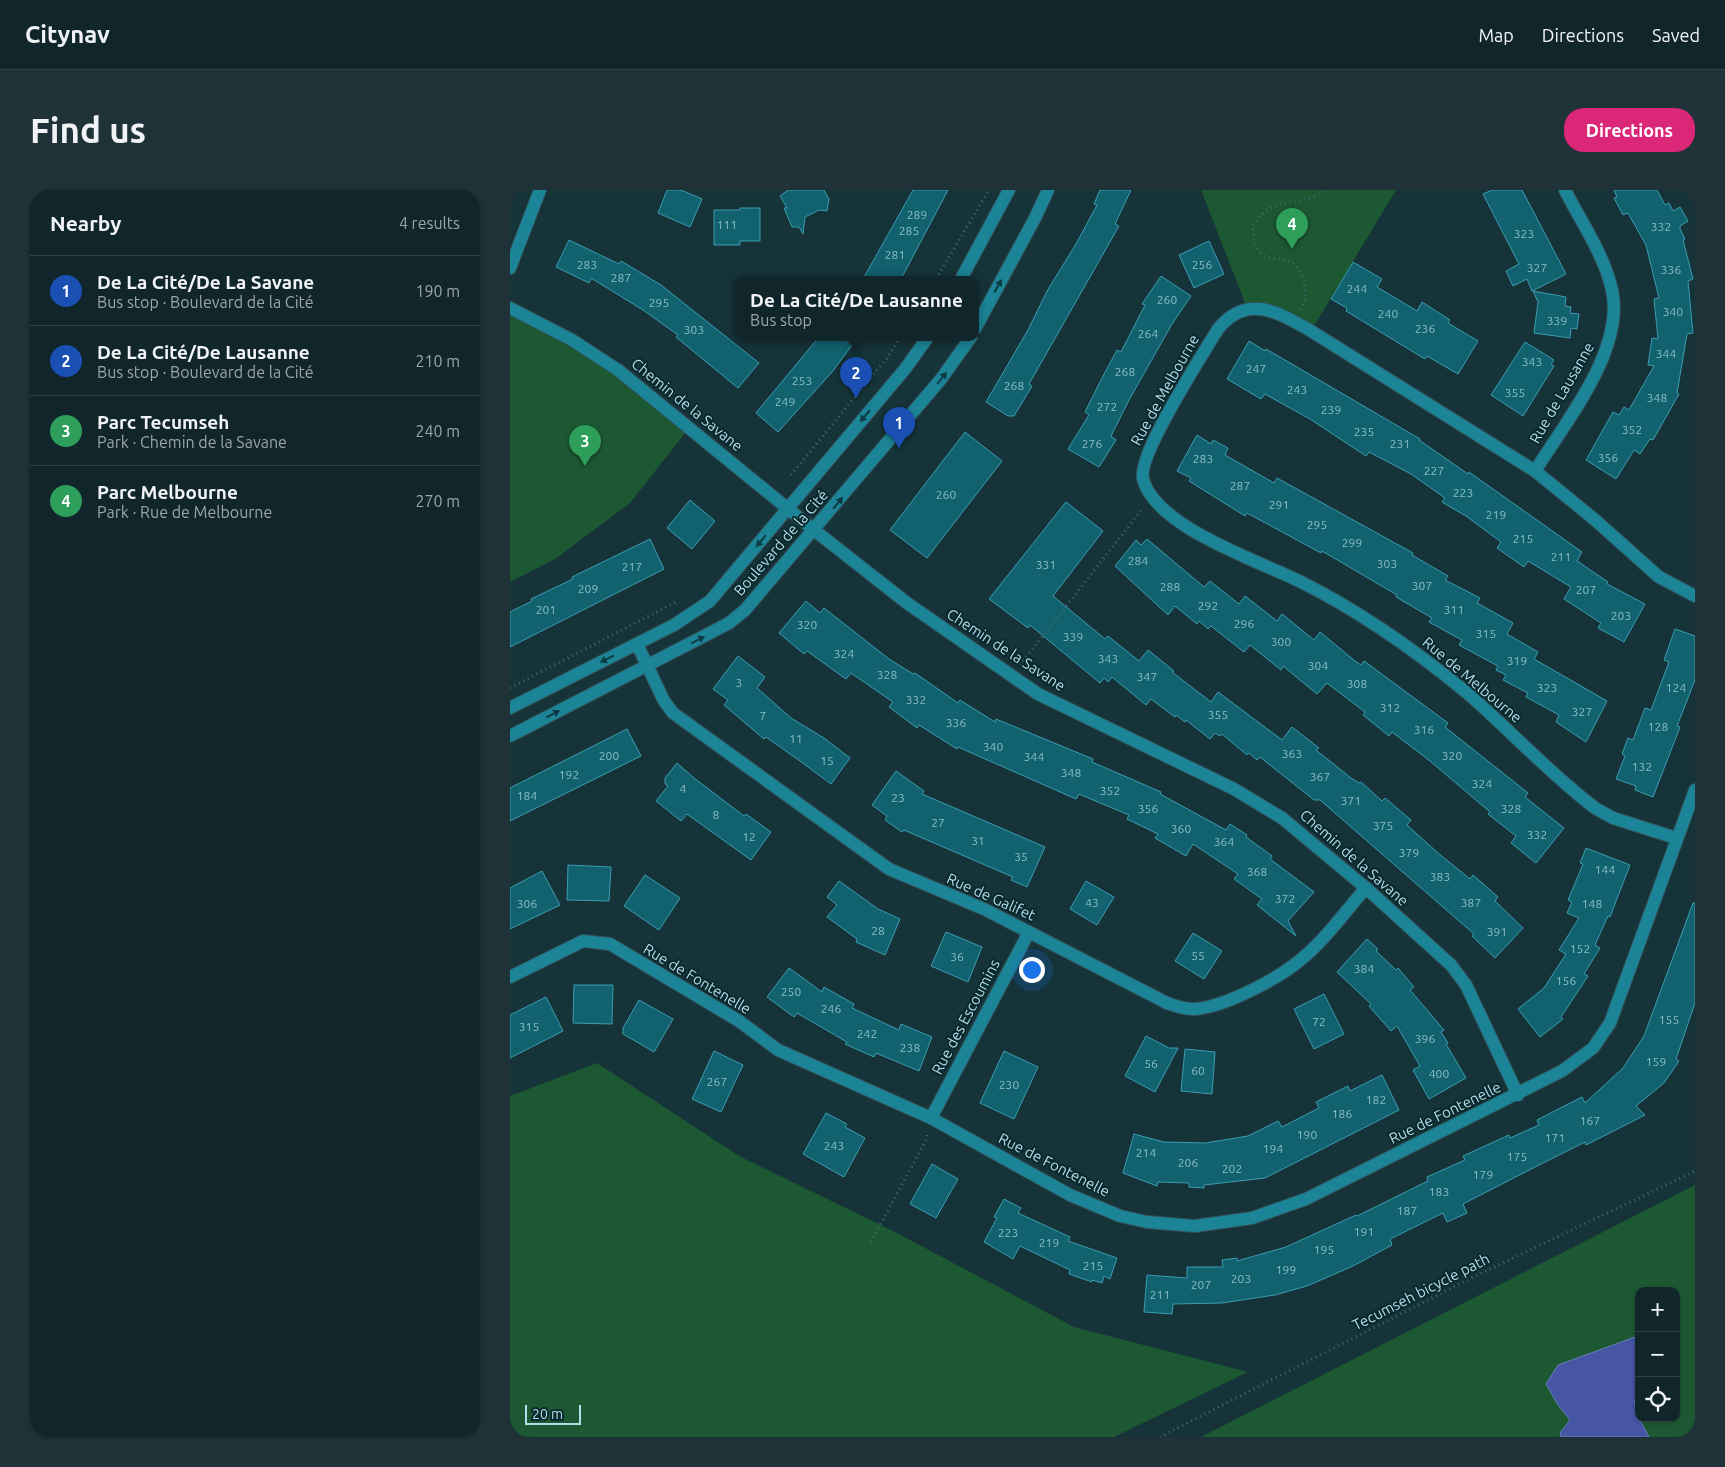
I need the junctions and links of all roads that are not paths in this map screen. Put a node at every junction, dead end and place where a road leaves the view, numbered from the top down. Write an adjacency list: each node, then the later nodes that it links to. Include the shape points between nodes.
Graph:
1 (540, 190): 5 (street)
2 (1009, 190): 6 (street)
3 (1048, 190): 8 (street, one-way to 3)
4 (1564, 190): 11 (street, Rue de Lausanne, via 1607,274 1612,291 1612,328 1603,360)
5 (510, 268)
6 (963, 276)
7 (510, 308): 12 (street, Chemin de la Savane, via 572,340 618,370)
8 (979, 322)
9 (925, 341): 12 (street, Boulevard de la Cité, one-way to 12)
10 (967, 341): 13 (street, Boulevard de la Cité, one-way to 10, via 941,379)
11 (1535, 471): 14 (street, Rue de Melbourne, via 1659,577); 20 (street, Rue de Melbourne, via 1296,322 1261,308 1248,308 1227,318 1218,328 1142,468 1151,498 1166,513 1211,541 1303,583 1370,621 1466,693 1595,808 1613,818)
12 (788, 508): 13 (street, Chemin de la Savane); 15 (street, Boulevard de la Cité, one-way to 15, via 710,601)
13 (814, 530): 16 (street, Boulevard de la Cité, one-way to 13, via 740,614 758,598); 21 (street, Chemin de la Savane, via 870,577 1010,676 1038,694 1257,801)
14 (1695, 596)
15 (637, 644): 16 (street, Rue de Galifet); 17 (street, Boulevard de la Cité, one-way to 17)
16 (646, 666): 18 (street, Boulevard de la Cité, one-way to 16); 22 (street, Rue de Galifet, via 673,713 882,865)
17 (510, 708)
18 (510, 736)
19 (1695, 790): 20 (street, Rue de Fontenelle)
20 (1676, 838): 24 (street, Rue de Fontenelle, via 1603,1037 1580,1060)
21 (1366, 888): 22 (street, Rue de Galifet, via 1306,956 1278,976 1221,1003 1194,1010 1167,1003); 24 (street, Chemin de la Savane, via 1451,965 1466,985)
22 (1030, 932): 25 (street, Rue des Escoumins)
23 (510, 977): 25 (street, Rue de Fontenelle, via 583,941 610,944 739,1021 778,1050)
24 (1518, 1095): 25 (street, Rue de Fontenelle, via 1299,1202 1252,1218 1195,1226 1120,1216 1070,1195)
25 (931, 1118)

